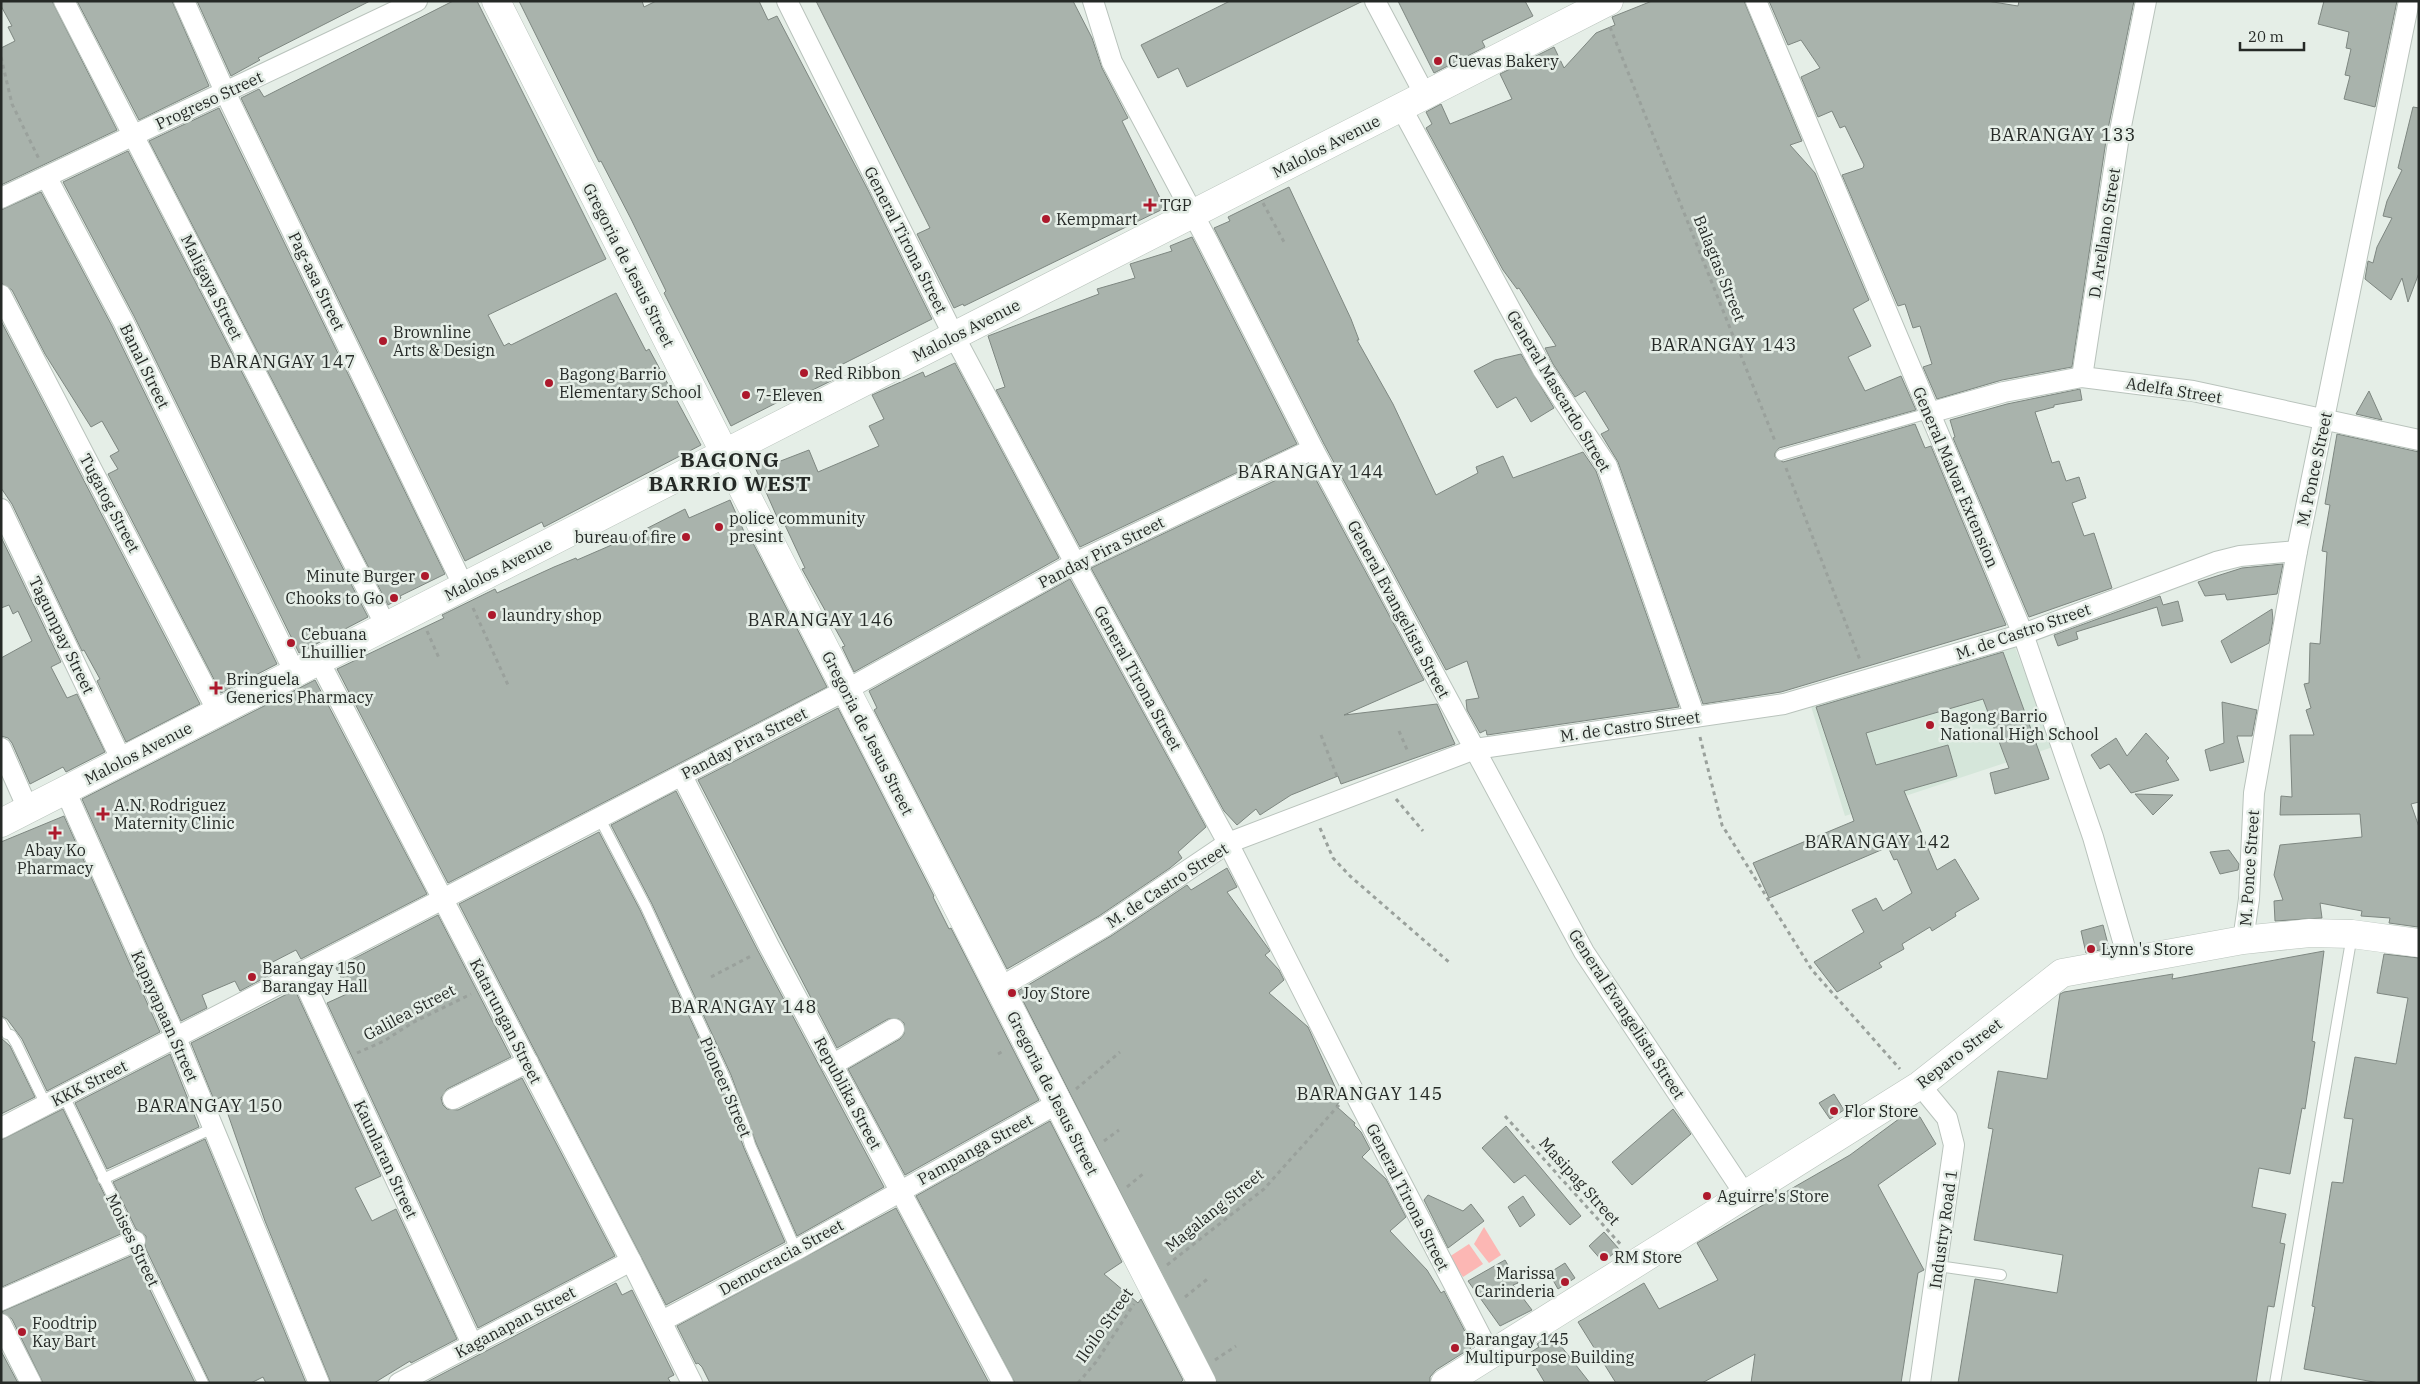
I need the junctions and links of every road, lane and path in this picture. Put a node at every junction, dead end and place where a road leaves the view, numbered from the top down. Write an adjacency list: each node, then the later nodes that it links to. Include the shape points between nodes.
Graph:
1 (64, 1): 15 (street, Maligaya Street)
2 (184, 1): 13 (street, Pag-asa Street)
3 (417, 1): 13 (street, Progreso Street)
4 (496, 1): 28 (street, Gregoria de Jesus Street)
5 (787, 1): 22 (street, General Tirona Street)
6 (1094, 1): 19 (street, General Evangelista Street, via 1112,62)
7 (1375, 1): 14 (street, General Mascardo Street)
8 (1756, 1): 24 (street, General Malvar Extension)
9 (2146, 1): 23 (street, D. Arellano Street, via 2119,136)
10 (2409, 1): 25 (street, M. Ponce Street)
11 (1606, 3): 14 (street, Malolos Avenue); 29 (path, Balagtas Street)
12 (1, 57): 16 (path, via 12,104)
13 (226, 94): 15 (street, Progreso Street); 33 (street, Pag-asa Street)
14 (1413, 101): 17 (street, Malolos Avenue); 42 (street, General Mascardo Street, via 1543,370 1607,466)
15 (134, 135): 16 (street, Progreso Street); 34 (street, Maligaya Street)
16 (47, 178): 18 (street, Progreso Street); 37 (street, Banal Street, via 123,321)
17 (1252, 184): 19 (street, Malolos Avenue); 20 (path)
18 (1, 198)
19 (1192, 214): 22 (street, Malolos Avenue); 27 (street, General Evangelista Street)
20 (1284, 242)
21 (1, 295): 41 (street, Tugatog Street)
22 (954, 336): 28 (street, Malolos Avenue); 32 (street, General Tirona Street)
23 (2082, 377): 24 (street, Adelfa Street, via 2004,392); 25 (street, Adelfa Street, via 2193,391)
24 (1929, 413): 29 (lane); 35 (street, General Malvar Extension)
25 (2324, 420): 26 (street, Adelfa Street); 31 (street, M. Ponce Street)
26 (2419, 440)
27 (1313, 449): 32 (street, Panday Pira Street); 46 (street, General Evangelista Street)
28 (725, 454): 33 (street, Malolos Avenue); 40 (street, Gregoria de Jesus Street)
29 (1781, 455): 38 (path, Balagtas Street)
30 (1, 509): 47 (street, Tagumpay Street)
31 (2297, 551): 35 (street, M. de Castro Street, via 2240,556 2216,562); 60 (street, M. Ponce Street, via 2254,793 2249,899)
32 (1074, 563): 40 (street, Panday Pira Street); 57 (street, General Tirona Street)
33 (467, 594): 34 (street, Malolos Avenue); 39 (path)
34 (386, 626): 36 (street, Malolos Avenue)
35 (2023, 634): 38 (street, M. de Castro Street); 63 (street, General Malvar Extension, via 2093,837)
36 (319, 661): 37 (street, Malolos Avenue); 58 (street, Katarungan Street)
37 (295, 673): 41 (street, Malolos Avenue)
38 (1868, 680): 42 (street, M. de Castro Street, via 1784,704)
39 (508, 684)
40 (846, 690): 48 (street, Panday Pira Street); 68 (street, Gregoria de Jesus Street)
41 (218, 712): 47 (street, Malolos Avenue)
42 (1695, 717): 46 (street, M. de Castro Street)
43 (1321, 735): 49 (path)
44 (1700, 737): 76 (path, via 1722,825 1812,970)
45 (1, 748): 52 (street)
46 (1474, 749): 57 (street, M. de Castro Street); 87 (street, General Evangelista Street, via 1584,952)
47 (122, 761): 50 (street, Malolos Avenue)
48 (682, 776): 53 (street, Panday Pira Street); 62 (street, Republika Street)
49 (1342, 788)
50 (65, 790): 52 (street, Malolos Avenue); 71 (street, Kapayapaan Street)
51 (1392, 793): 56 (path)
52 (28, 809): 54 (street, Malolos Avenue)
53 (600, 819): 58 (street, Panday Pira Street); 89 (lane, Pioneer Street, via 646,907 725,1078)
54 (1, 823)
55 (1318, 824): 64 (path, via 1333,858 1350,876)
56 (1423, 831)
57 (1228, 843): 68 (street, M. de Castro Street, via 1105,926); 78 (street, General Tirona Street)
58 (443, 899): 65 (street, Panday Pira Street); 67 (street, Katarungan Street)
59 (2352, 934): 60 (street, Reparo Street, via 2310,933); 61 (street, Reparo Street); 112 (lane)
60 (2243, 940): 63 (street, Reparo Street)
61 (2419, 943)
62 (769, 946): 66 (path); 75 (street, Republika Street)
63 (2129, 962): 77 (street, Reparo Street, via 2073,970 2054,977)
64 (1450, 963)
65 (300, 973): 71 (street, Panday Pira Street); 73 (street, Kaunlaran Street)
66 (711, 977)
67 (487, 984): 73 (path, Galilea Street, via 384,1041); 74 (street, Katarungan Street)
68 (999, 988): 81 (street, Gregoria de Jesus Street)
69 (1, 1023): 80 (lane, Moises Street)
70 (894, 1030): 75 (street)
71 (176, 1038): 80 (street, KKK Street); 84 (street, Kapayapaan Street)
72 (1120, 1052): 81 (path)
73 (341, 1060): 100 (street, Kaunlaran Street)
74 (528, 1062): 79 (street); 90 (street, Katarungan Street)
75 (832, 1065): 86 (street, Republika Street)
76 (1895, 1065)
77 (1920, 1085): 87 (street, Reparo Street); 92 (street, Industry Road 1, via 1947,1118 1953,1134)
78 (1353, 1090): 95 (path, Magalang Street, via 1264,1189); 101 (street, General Tirona Street)
79 (453, 1100)
80 (54, 1101): 83 (street, KKK Street); 85 (lane, Moises Street)
81 (1058, 1103): 86 (street, Pampanga Street); 95 (street, Gregoria de Jesus Street)
82 (1505, 1116): 91 (path, Masipag Street)
83 (1, 1128)
84 (213, 1128): 85 (lane); 105 (street, Kapayapaan Street)
85 (104, 1179): 88 (lane, Moises Street)
86 (900, 1191): 89 (street, Democracia Street); 107 (street, Republika Street)
87 (1746, 1196): 91 (street, Reparo Street)
88 (134, 1241): 96 (street); 104 (lane, Moises Street)
89 (796, 1250): 98 (street, Democracia Street)
90 (630, 1261): 98 (street, Katarungan Street); 100 (street, Kaganapan Street)
91 (1638, 1263): 101 (street, Reparo Street)
92 (1938, 1266): 93 (lane); 111 (street, Industry Road 1)
93 (2001, 1275)
94 (1210, 1277): 97 (path)
95 (1149, 1281): 97 (street, Gregoria de Jesus Street); 108 (path, Iloilo Street, via 1096,1362)
96 (1, 1300)
97 (1166, 1312): 109 (street, Gregoria de Jesus Street)
98 (662, 1321): 106 (street, Katarungan Street)
99 (1, 1324): 103 (street)
100 (472, 1344): 102 (street, Kaganapan Street)
101 (1490, 1354): 110 (street, Reparo Street)
102 (409, 1381)
103 (31, 1383)
104 (203, 1383)
105 (319, 1383)
106 (692, 1383)
107 (1003, 1383)
108 (1078, 1383)
109 (1202, 1383)
110 (1445, 1383)
111 (1920, 1383)
112 (2275, 1383)

